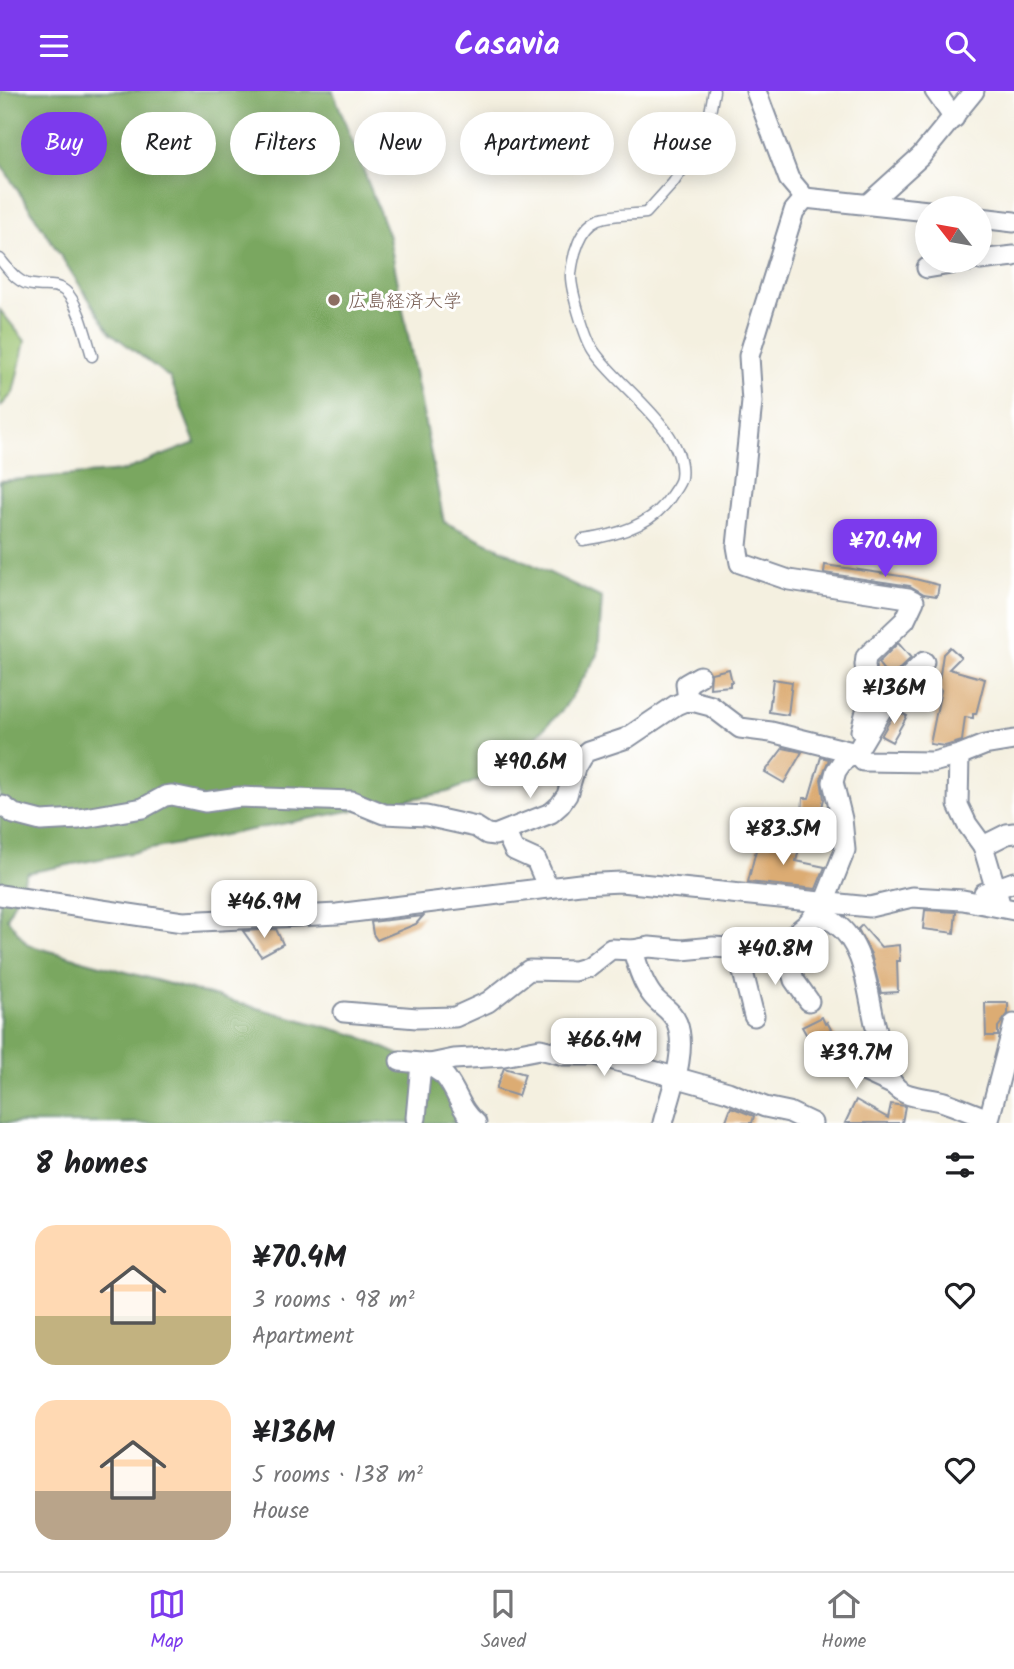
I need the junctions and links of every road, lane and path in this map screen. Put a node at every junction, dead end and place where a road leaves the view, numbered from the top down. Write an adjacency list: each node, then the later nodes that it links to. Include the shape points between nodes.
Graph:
1 (714, 91): 15 (lane, via 706,135 646,213 598,219 579,238 571,275 592,349 653,415 678,450 681,479 667,503 646,520 611,536)
2 (756, 91): 6 (street, via 789,179)
3 (935, 91): 5 (street)
4 (974, 91): 5 (street)
5 (954, 118): 7 (street)
6 (805, 198): 7 (street); 20 (street, via 794,211 749,356 752,402 737,546 740,563 789,580 914,601 905,620 866,657 868,708)
7 (869, 204): 8 (street)
8 (915, 209)
9 (992, 219): 10 (street)
10 (1014, 222)
11 (1014, 256): 13 (street)
12 (0, 259): 14 (lane, via 16,279 66,292)
13 (992, 259)
14 (92, 356)
15 (583, 540)
16 (924, 663): 20 (street, via 891,694)
17 (700, 676): 18 (street, via 687,684)
18 (688, 700): 20 (street, via 711,706 740,728); 23 (street, via 626,738 582,756 560,805)
19 (1014, 740): 21 (street)
20 (856, 753): 21 (street, via 863,761 878,762 933,762); 29 (street, via 843,761 833,782 845,850)
21 (959, 755): 25 (street, via 958,805)
22 (0, 806): 23 (street, via 41,821 143,808 172,795 205,802 239,797 352,801 384,814 426,816 476,827 486,834)
23 (506, 833): 26 (street, via 514,850 536,860)
24 (1014, 833): 25 (street)
25 (984, 846): 28 (street)
26 (548, 888): 27 (street, via 337,914 183,922); 29 (street, via 621,882)
27 (0, 895)
28 (1006, 897): 29 (street, via 912,897 870,907)
29 (820, 908): 30 (street); 41 (street, via 843,932 861,962)
30 (779, 947): 31 (street); 33 (street)
31 (737, 949): 32 (street); 35 (street)
32 (633, 950): 34 (street, via 611,949 575,971 529,970 488,1002 455,1017); 40 (street, via 653,997 677,1022)
33 (809, 1001)
34 (344, 1012)
35 (754, 1016)
36 (1014, 1024): 43 (street)
37 (849, 1059): 41 (street, via 853,1066)
38 (400, 1061): 39 (street)
39 (426, 1064): 40 (street, via 540,1049 596,1055); 42 (street); 44 (street, via 445,1075 464,1111)
40 (676, 1076): 45 (street); 46 (street)
41 (894, 1085): 43 (street)
42 (416, 1118)
43 (989, 1121)
44 (476, 1123)
45 (663, 1123)
46 (812, 1123)

